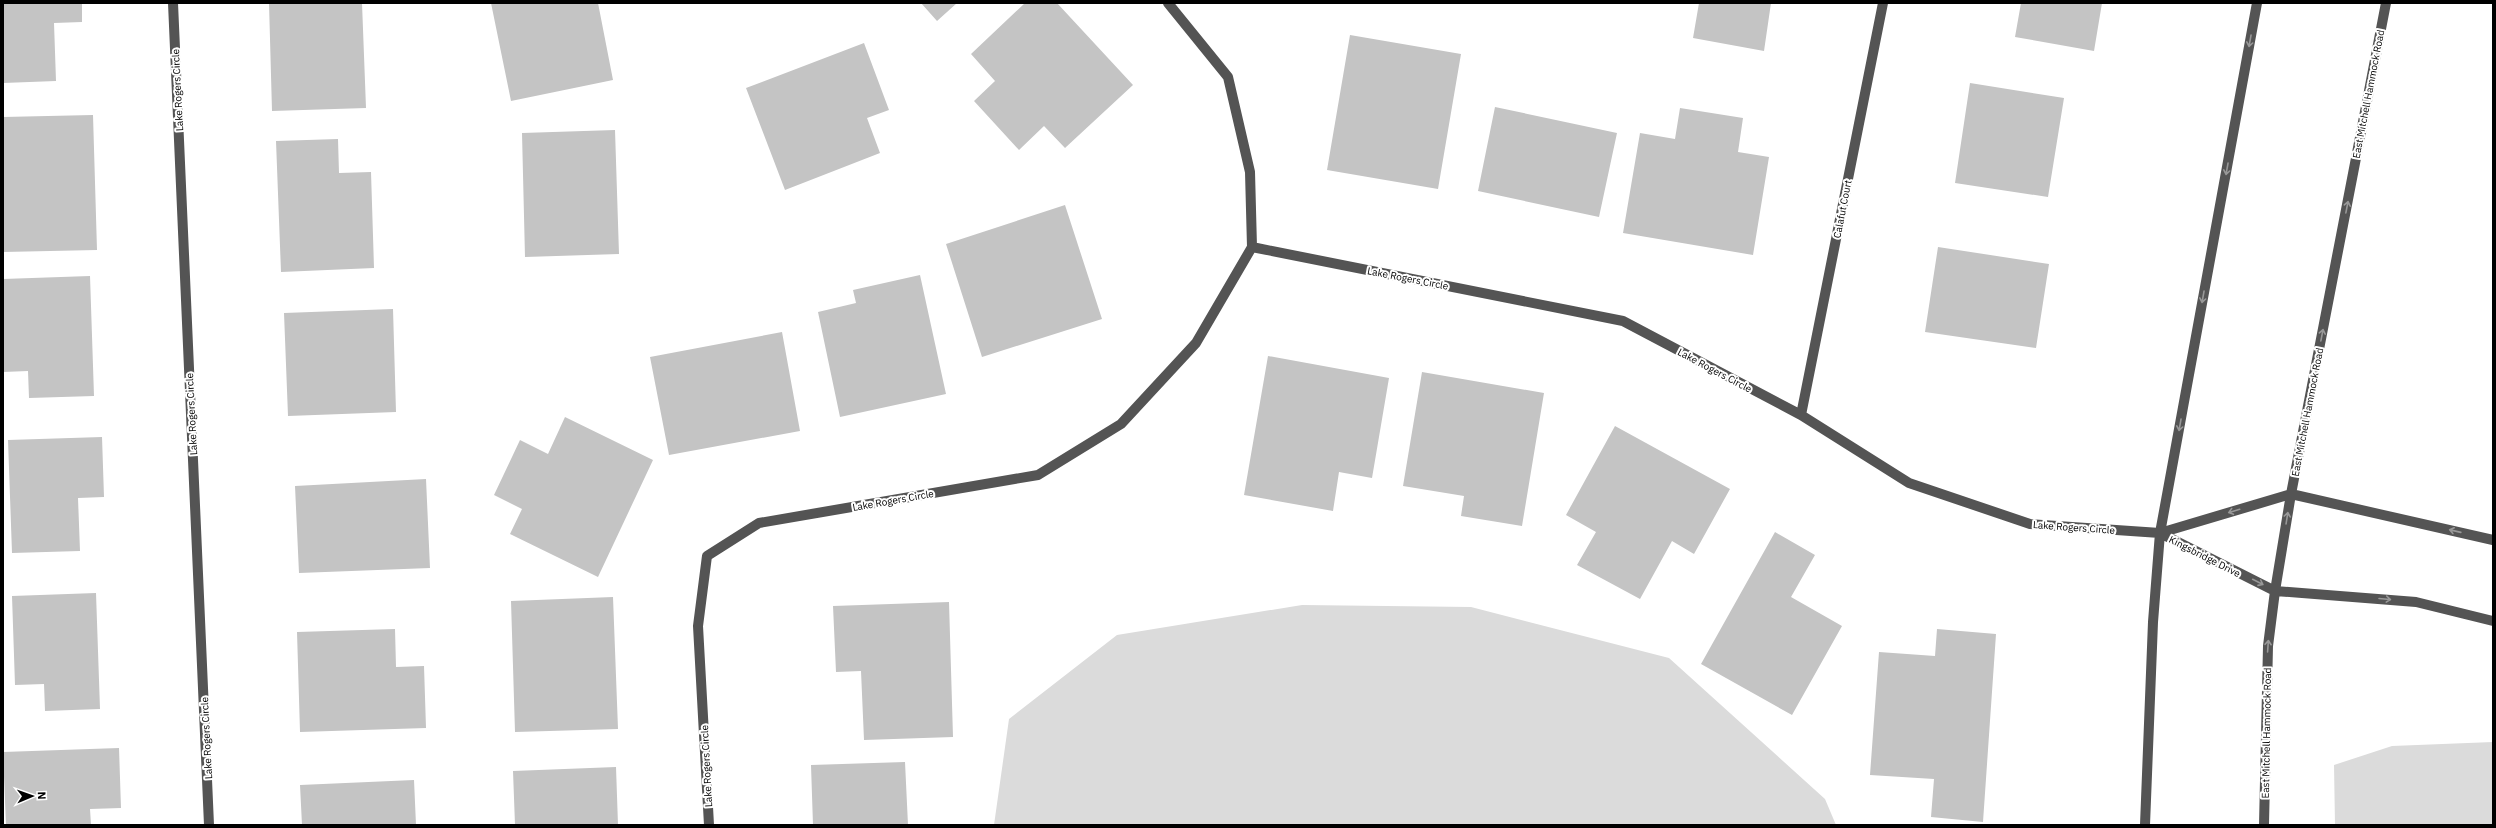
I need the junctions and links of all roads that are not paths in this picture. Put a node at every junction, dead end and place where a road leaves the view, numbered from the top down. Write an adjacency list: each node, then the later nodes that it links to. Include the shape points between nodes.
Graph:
1 (173, 3): 13 (street, Lake Rogers Circle)
2 (1168, 3): 6 (street, via 1228,77 1250,172)
3 (1883, 3): 7 (street, Calafut Court)
4 (2257, 3): 9 (street, one-way to 9)
5 (2386, 3): 8 (street, East Mitchell Hammock Road, one-way to 5)
6 (1252, 246): 7 (street, Lake Rogers Circle, via 1623,321); 14 (street, Lake Rogers Circle, via 1196,343 1121,424 1038,475 759,523 707,556 698,626)
7 (1801, 415): 9 (street, Lake Rogers Circle, via 1909,483 2030,524)
8 (2291, 494): 9 (street, Kingsbridge Drive, one-way to 9); 10 (street, Kingsbridge Drive, one-way to 8); 11 (street, East Mitchell Hammock Road, one-way to 8)
9 (2160, 533): 11 (street, Kingsbridge Drive, one-way to 11); 15 (street, via 2153,622)
10 (2493, 540)
11 (2275, 591): 12 (street, Kingsbridge Drive, one-way to 12, via 2416,602); 16 (street, East Mitchell Hammock Road, one-way to 11, via 2268,646)
12 (2493, 621)
13 (210, 825)
14 (709, 825)
15 (2145, 825)
16 (2264, 825)

